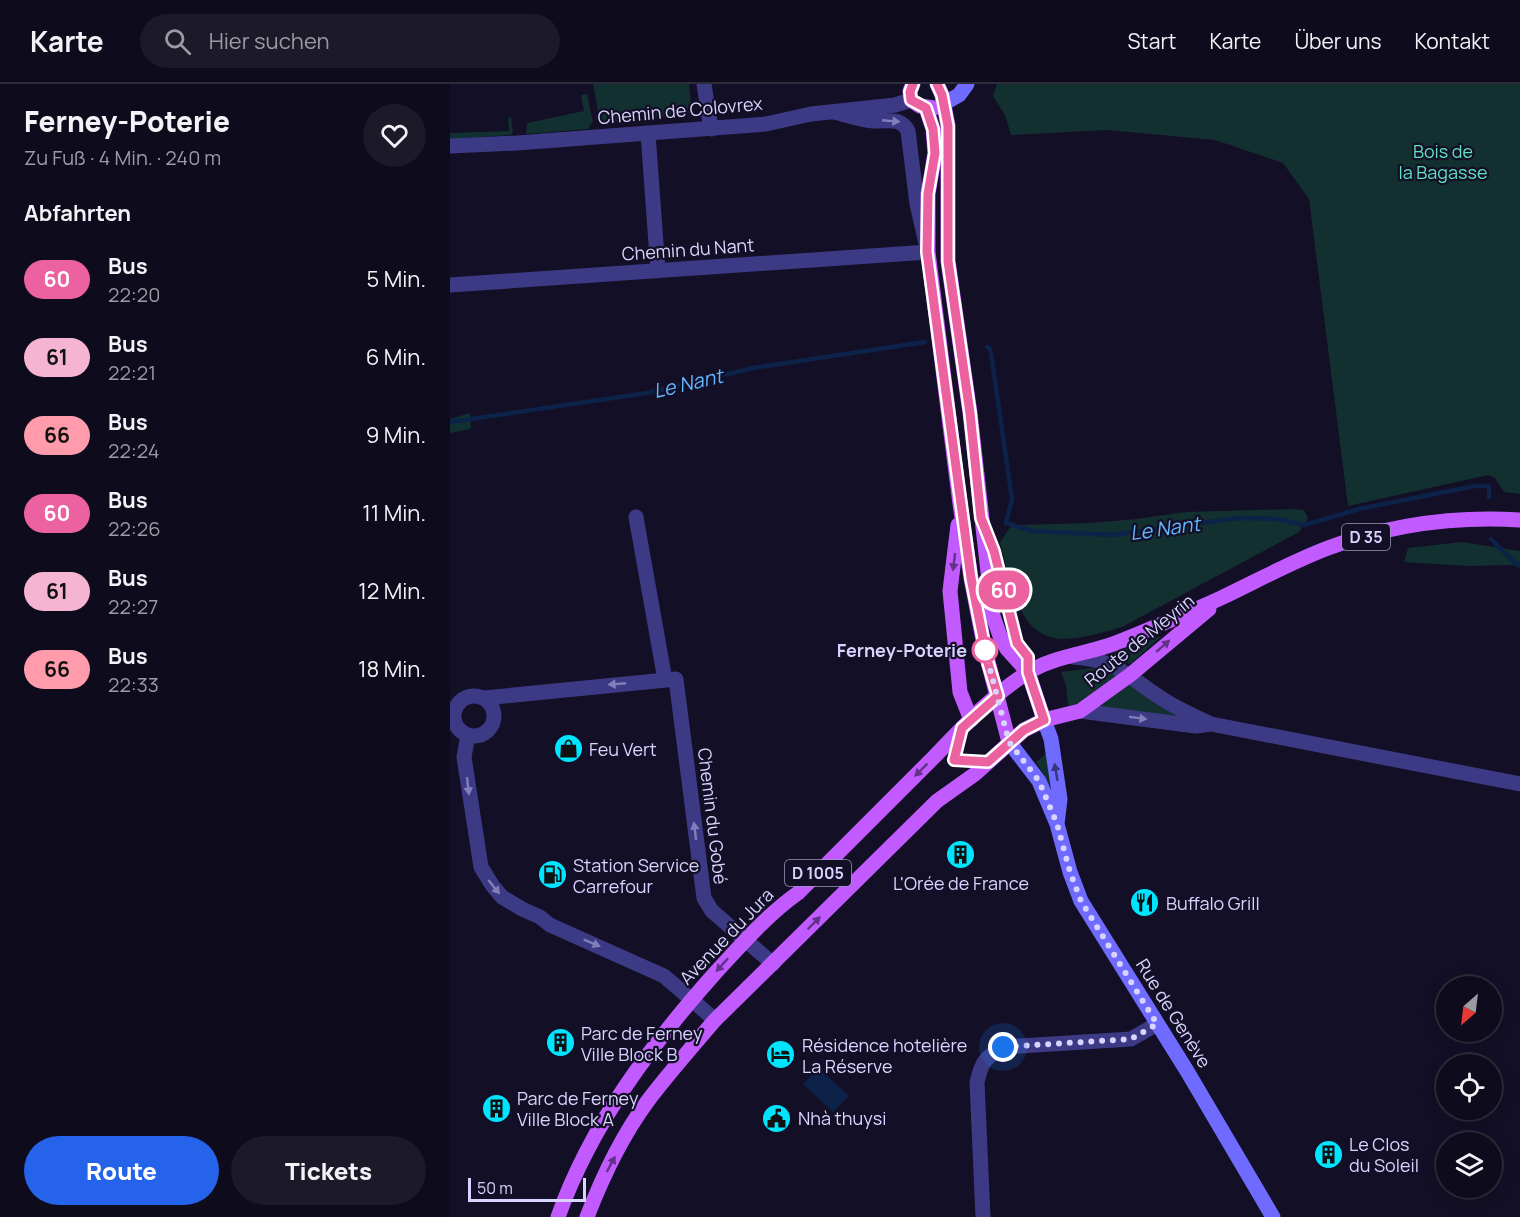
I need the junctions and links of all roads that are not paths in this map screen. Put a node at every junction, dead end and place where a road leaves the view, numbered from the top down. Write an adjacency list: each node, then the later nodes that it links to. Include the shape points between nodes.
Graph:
1 (704, 84): 9 (street)
2 (913, 84): 5 (main road)
3 (937, 84): 6 (main road)
4 (967, 84): 6 (street, via 959,95)
5 (911, 100): 7 (main road); 8 (street, Chemin de Colovrex)
6 (942, 104): 7 (main road); 20 (main road, via 948,126 948,261 970,413 990,598 1000,636)
7 (926, 108): 12 (main road, via 935,153 928,194)
8 (834, 112): 9 (street, Chemin de Colovrex); 12 (street, one-way to 12, via 872,121 891,120 906,127)
9 (711, 129): 10 (street, Chemin de Colovrex)
10 (648, 133): 11 (street, Chemin de Colovrex); 13 (street)
11 (450, 146)
12 (927, 252): 13 (street, Chemin du Nant); 15 (main road)
13 (658, 271): 14 (street, Chemin du Nant)
14 (450, 285)
15 (960, 504): 23 (main road, via 977,609); 27 (main road, one-way to 27, via 950,591 960,692)
16 (636, 517): 22 (street, Chemin du Gobé)
17 (1520, 520): 18 (main road, Route de Meyrin / D 35, via 1443,521 1367,536 1302,559)
18 (1222, 597): 19 (main road, Route de Meyrin / D 35, via 1120,642); 21 (main road, Route de Meyrin / D 35, one-way to 18)
19 (1067, 657): 20 (main road, Route de Meyrin / D 35); 21 (street, via 1102,661)
20 (1028, 672): 23 (main road, Route de Meyrin); 28 (main road)
21 (1130, 675): 26 (main road, Route de Meyrin / D 35); 29 (street, via 1160,697)
22 (670, 679): 24 (street, one-way to 24); 34 (street, Chemin du Gobé, one-way to 22, via 712,911 704,898)
23 (998, 696): 27 (main road, Avenue du Jura / D 1005); 31 (main road)
24 (484, 698): 25 (street, via 472,695); 30 (street, via 495,714 492,726 478,736)
25 (454, 702): 30 (street, via 456,724)
26 (1080, 711): 28 (main road, Route de Meyrin / D 35); 29 (street, one-way to 29, via 1196,726)
27 (971, 720): 34 (main road, Avenue du Jura / D 1005, one-way to 34)
28 (1044, 720): 31 (main road, Route de Meyrin); 33 (street, Rue de Genève, one-way to 28, via 1060,799 1051,739)
29 (1211, 724): 32 (street)
30 (468, 735): 36 (street, one-way to 36, via 464,757 481,867 502,897 550,925 654,971)
31 (1009, 742): 33 (street, Rue de Genève, via 1039,781); 35 (main road, D 1005, one-way to 31, via 937,801 975,774)
32 (1520, 784)
33 (1057, 824): 38 (street, Rue de Genève, via 1081,901)
34 (746, 940): 35 (street, Chemin du Gobé); 36 (main road, Avenue du Jura / D 1005, one-way to 36)
35 (773, 964): 37 (main road, D 1005)
36 (692, 999): 37 (street); 39 (main road, Avenue du Jura / D 1005, via 612,1107 582,1159)
37 (715, 1020): 40 (main road, D 1005, one-way to 37, via 605,1175 647,1103)
38 (1157, 1024): 41 (street, via 1131,1039 1003,1047 987,1057 977,1082); 42 (street, Rue de Genève)
39 (558, 1217)
40 (587, 1217)
41 (983, 1217)
42 (1274, 1217)

